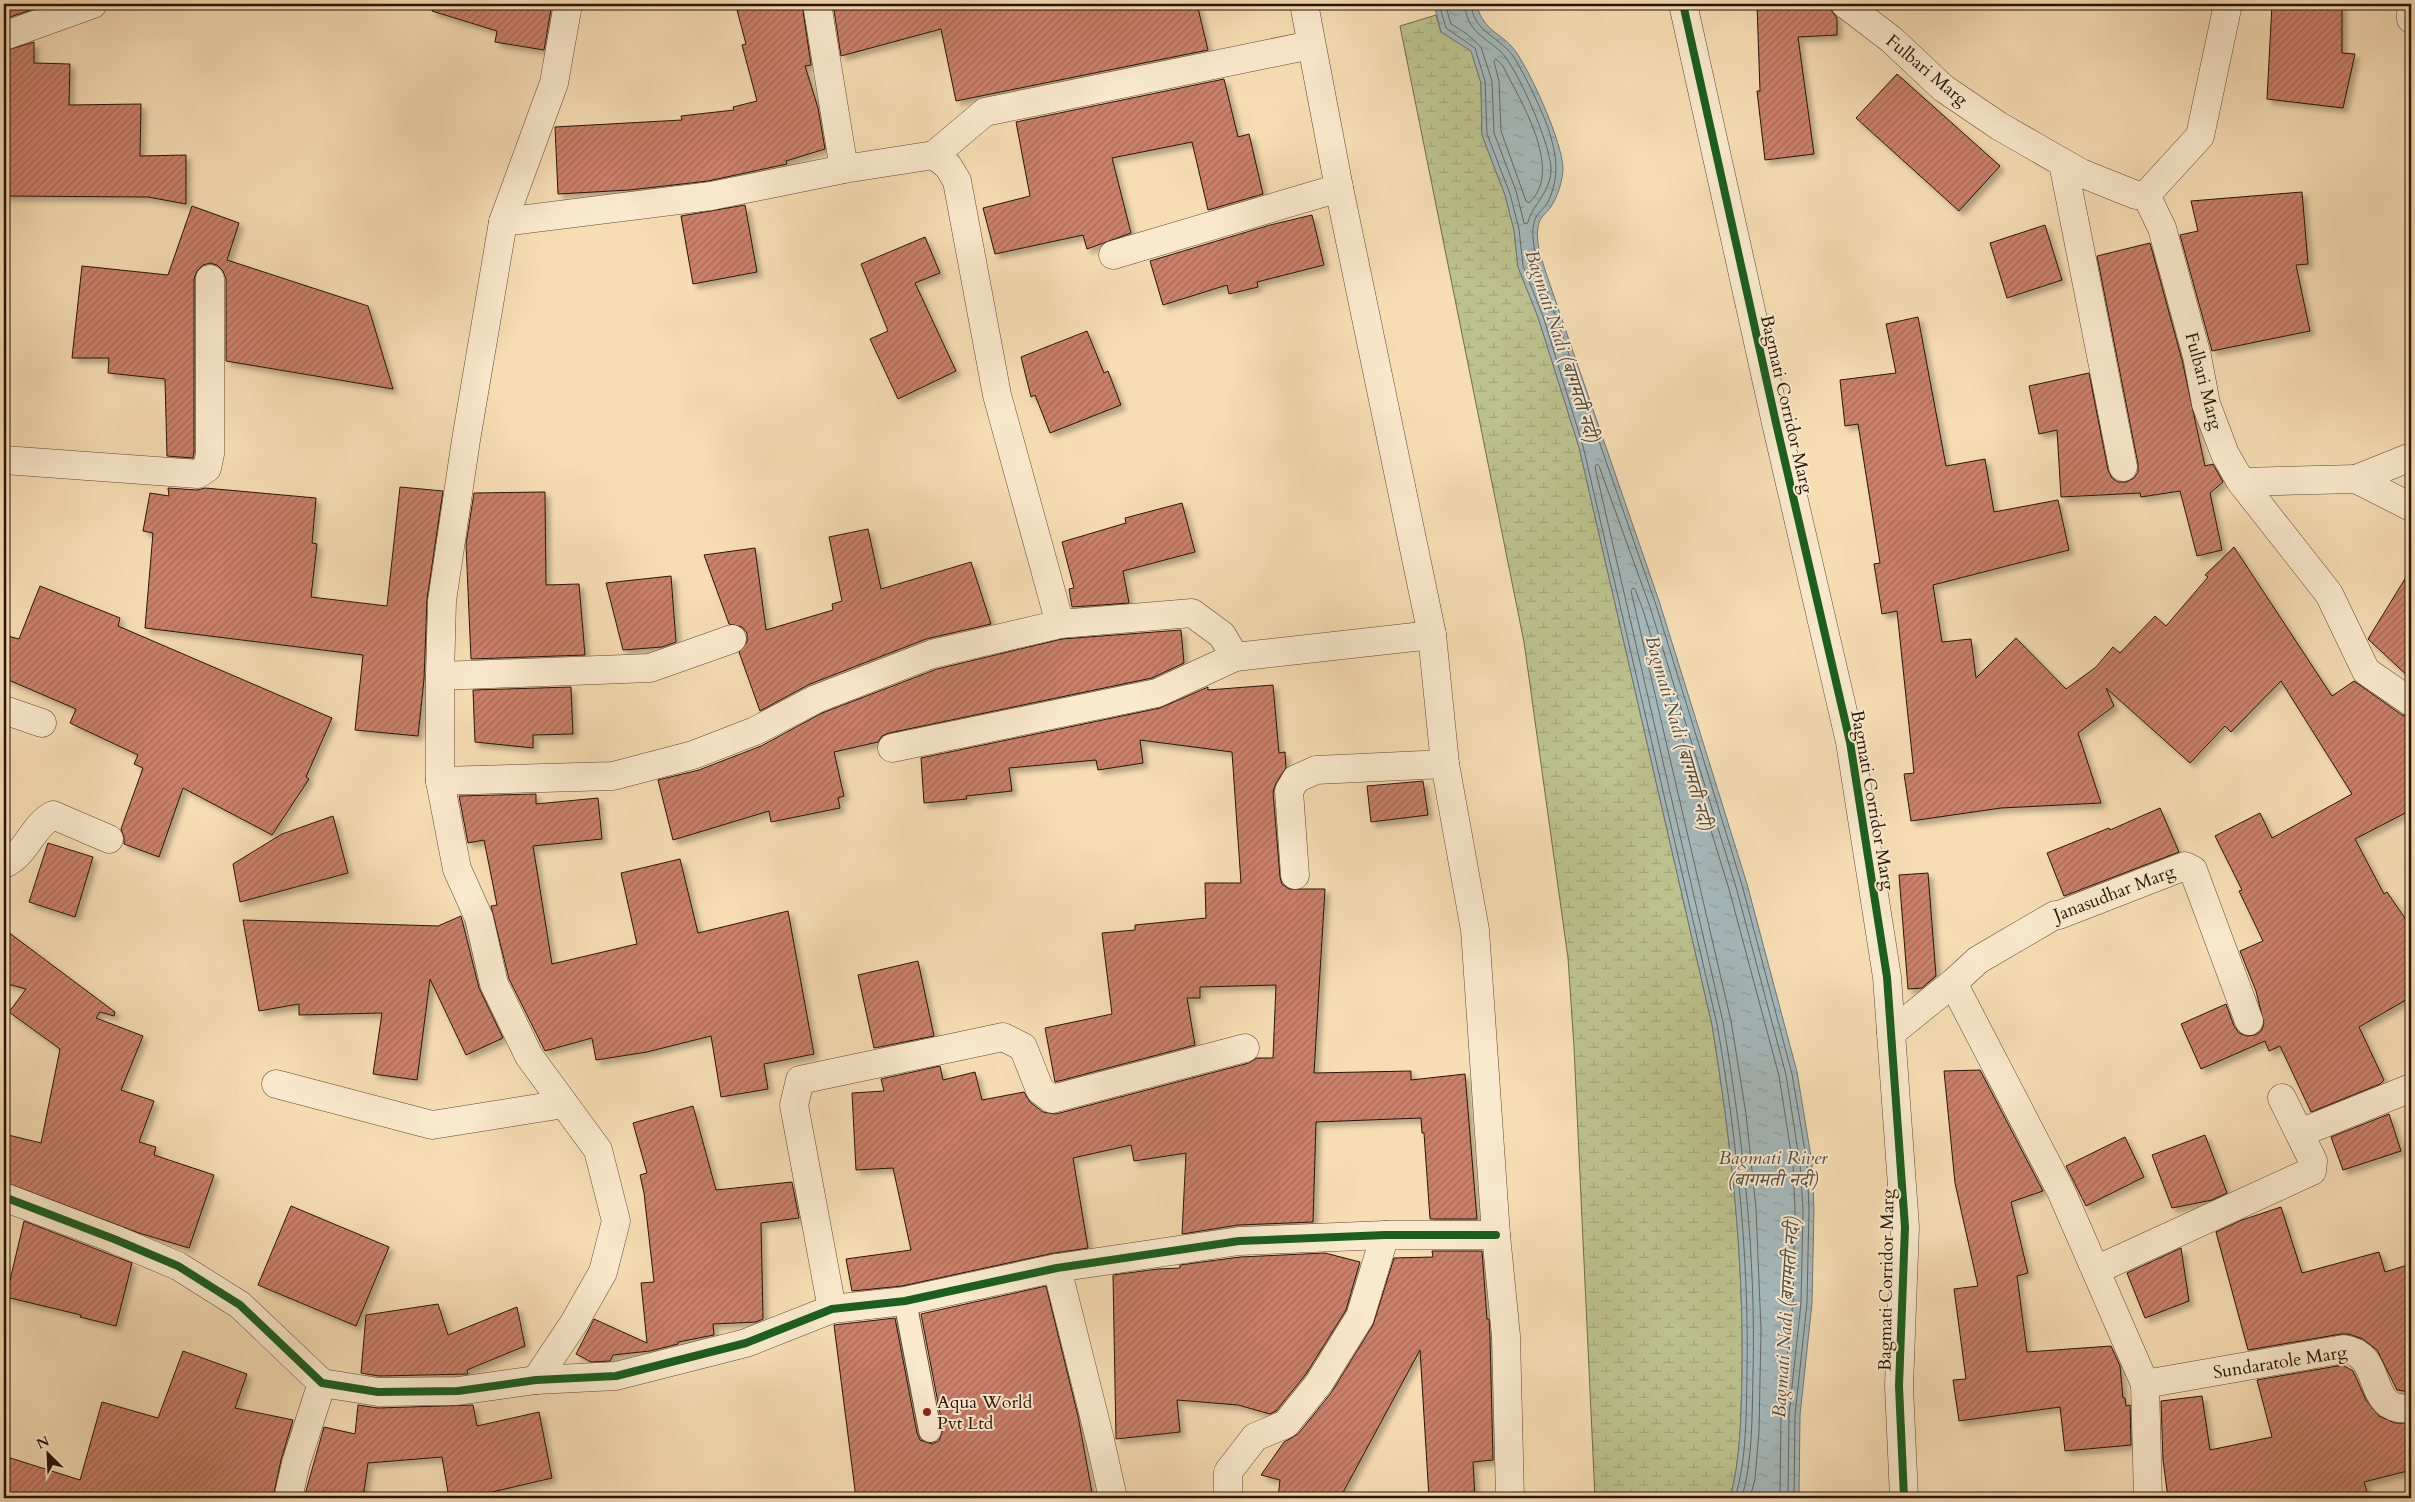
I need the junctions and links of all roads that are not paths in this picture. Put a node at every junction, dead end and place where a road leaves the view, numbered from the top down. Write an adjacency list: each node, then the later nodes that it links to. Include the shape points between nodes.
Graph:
1 (93, 4): 10 (street)
2 (568, 4): 17 (street, via 554,83)
3 (817, 4): 14 (street)
4 (1304, 4): 11 (street)
5 (1683, 4): 42 (street, Bagmati Corridor Marg, via 1850,742 1887,977)
6 (1845, 4): 13 (street, Fulbari Marg, via 1892,40 1944,88 1999,126)
7 (2228, 4): 16 (street, via 2200,136)
8 (2411, 14): 9 (street)
9 (2411, 19)
10 (4, 36)
11 (1311, 45): 12 (street, via 985,112); 15 (street)
12 (934, 155): 14 (street); 26 (street, via 948,166 957,181 997,395)
13 (2064, 163): 16 (street, Fulbari Marg, via 2136,196); 22 (street)
14 (844, 169): 17 (street, via 711,196)
15 (1339, 188): 18 (street); 27 (street)
16 (2146, 195): 24 (street, Fulbari Marg, via 2162,228 2198,356 2206,404 2224,454)
17 (503, 222): 30 (street, via 442,601)
18 (1113, 255)
19 (210, 279): 21 (street, via 210,454 207,468 198,474)
20 (2411, 457): 23 (street)
21 (4, 460)
22 (2123, 466)
23 (2356, 479): 24 (street); 25 (street)
24 (2241, 482): 31 (street, via 2329,594 2366,671)
25 (2411, 507)
26 (1060, 624): 29 (street, via 1192,613 1222,635); 36 (street, via 932,654 816,699 754,731 693,755 613,776)
27 (1432, 635): 29 (street); 35 (street)
28 (732, 639): 30 (street, via 650,668)
29 (1235, 657): 34 (street, via 1157,693)
30 (440, 676): 36 (street)
31 (2411, 702)
32 (4, 710): 33 (street)
33 (42, 722)
34 (892, 748)
35 (1445, 764): 39 (street, via 1316,770 1296,779 1289,791); 51 (street, via 1475,930)
36 (440, 782): 47 (street, via 457,869 479,918 494,984 529,1056)
37 (109, 839): 38 (street, via 53,815 43,820 14,859)
38 (4, 864)
39 (1295, 875)
40 (1953, 983): 41 (street, Janasudhar Marg, via 1978,960 2055,915 2185,866 2193,870); 42 (street, Janasudhar Marg); 53 (street, via 2061,1191)
41 (2249, 1021)
42 (1891, 1033): 65 (street, Bagmati Corridor Marg, via 1905,1227 1899,1386)
43 (1245, 1048): 55 (street, via 1052,1099 1040,1090 1023,1047 1003,1037 800,1080 794,1105)
44 (276, 1084): 47 (street, via 432,1124)
45 (2411, 1088): 48 (street)
46 (2282, 1098): 48 (street)
47 (564, 1104): 56 (street, via 598,1150 616,1221 604,1272)
48 (2300, 1134): 53 (street, via 2313,1161 2312,1171)
49 (4, 1197): 57 (street, via 178,1266 240,1305)
50 (1385, 1235): 51 (street); 52 (street, via 1239,1241); 63 (street, via 1360,1317 1319,1383 1286,1424 1255,1437 1228,1472)
51 (1496, 1235): 64 (street, via 1506,1336)
52 (1057, 1268): 54 (street); 62 (street)
53 (2096, 1270): 58 (street)
54 (905, 1301): 55 (street); 60 (lane)
55 (832, 1309): 56 (street, via 746,1343 616,1376)
56 (536, 1380): 57 (street, via 458,1391 378,1392)
57 (322, 1383): 61 (street)
58 (2146, 1384): 59 (street, Sundaratole Marg, via 2344,1348 2355,1350 2364,1357 2389,1407 2399,1410); 66 (street)
59 (2411, 1408)
60 (930, 1431)
61 (288, 1498)
62 (1112, 1498)
63 (1228, 1498)
64 (1510, 1498)
65 (1904, 1498)
66 (2148, 1498)

